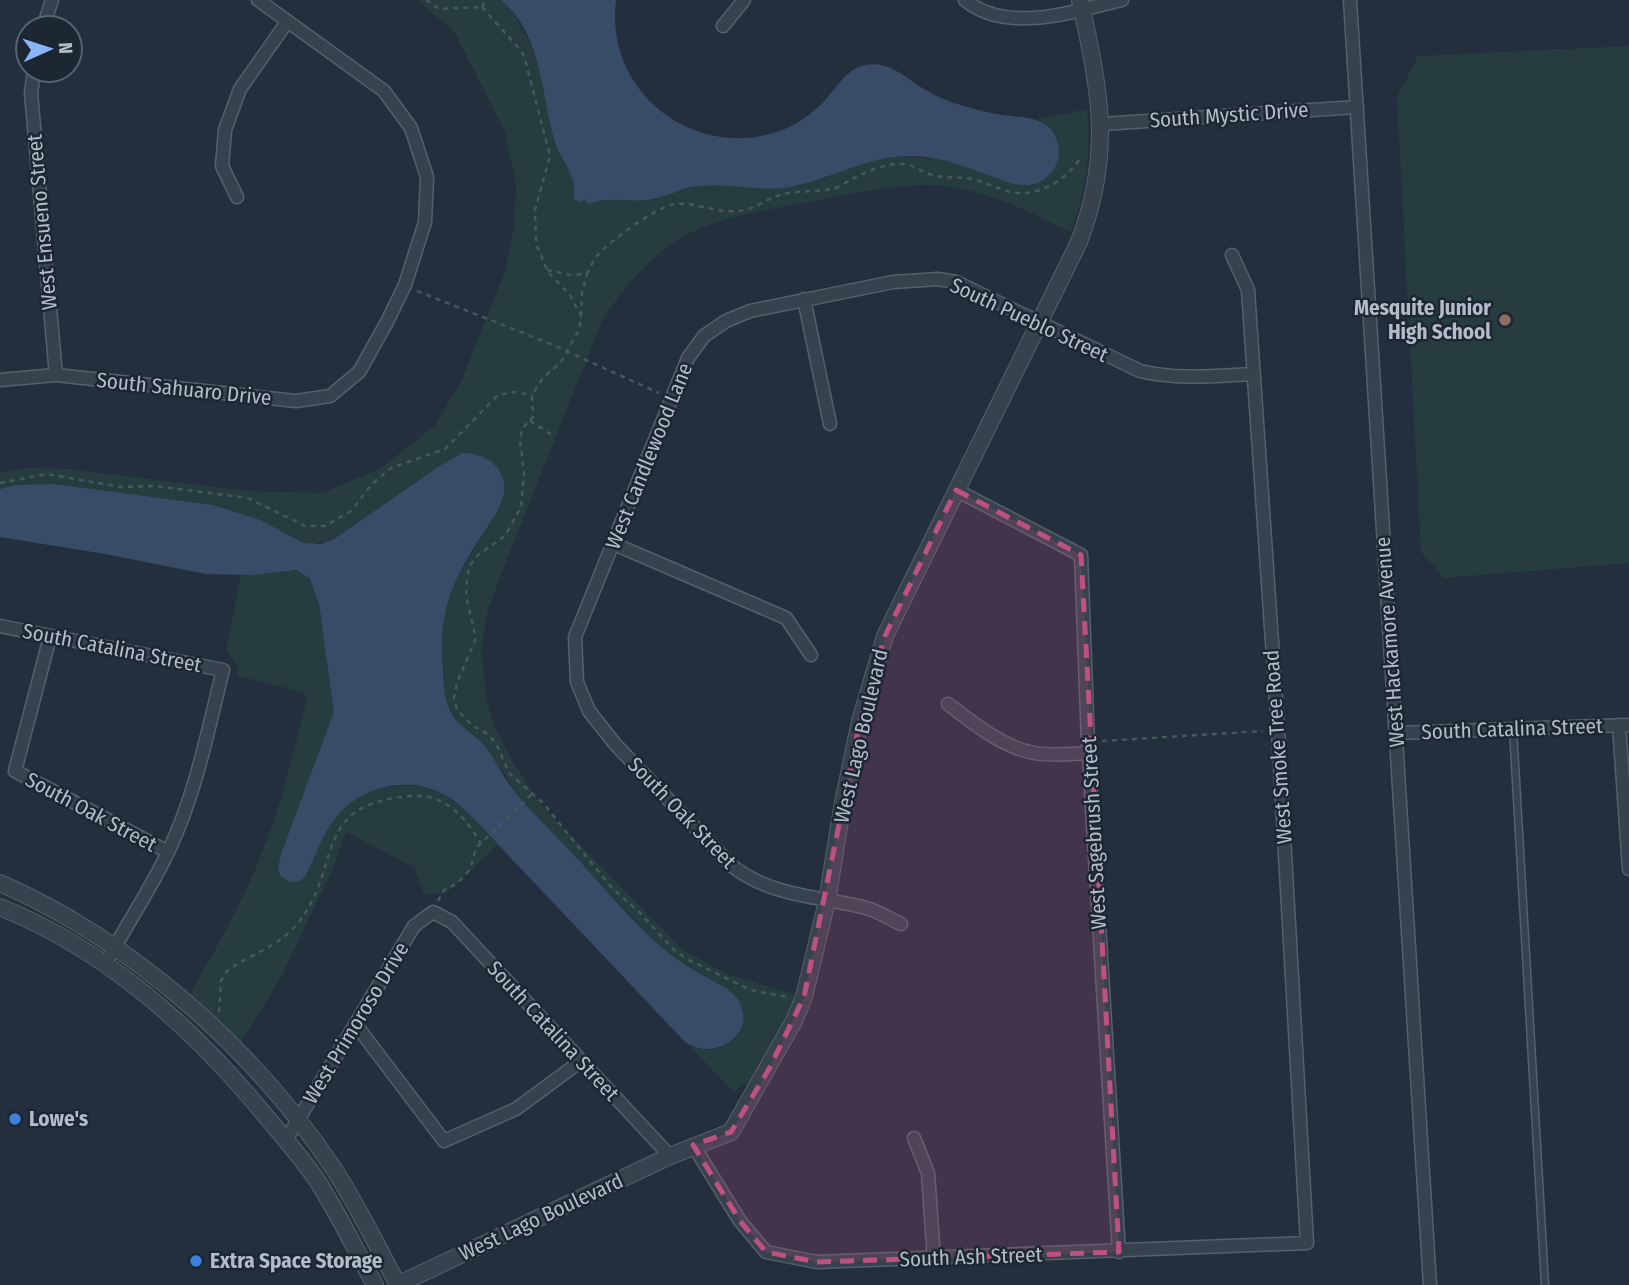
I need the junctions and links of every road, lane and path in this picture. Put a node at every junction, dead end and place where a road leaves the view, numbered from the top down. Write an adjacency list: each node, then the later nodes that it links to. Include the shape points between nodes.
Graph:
1 (258, 0): 10 (street)
2 (426, 0): 9 (path, via 439,9)
3 (485, 0): 9 (path)
4 (744, 0): 11 (street)
5 (965, 0): 8 (street, via 976,9 1013,20)
6 (1122, 0): 8 (street)
7 (1350, 0): 13 (street, West Hackamore Avenue)
8 (1081, 5): 14 (street, West Lago Boulevard)
9 (482, 7): 18 (path, via 522,52 547,141 550,156 535,210 536,244)
10 (286, 22): 16 (street, via 240,89 225,130 222,166); 20 (street, via 384,91 411,128 427,177 426,211)
11 (723, 26)
12 (32, 84): 26 (street, West Ensueno Street)
13 (1357, 107): 14 (street, South Mystic Drive); 44 (street, West Hackamore Avenue)
14 (1102, 124): 23 (street, West Lago Boulevard, via 1100,170 1090,213)
15 (1075, 167): 19 (path, via 1056,183 1026,193 930,174 904,164 854,177 818,193 783,194 747,209 717,211 671,205 598,254)
16 (237, 197)
17 (1232, 255): 25 (street, West Smoke Tree Road, via 1248,290)
18 (547, 270): 19 (path); 22 (path, via 570,295)
19 (587, 274): 22 (path)
20 (404, 285): 24 (path); 26 (street, South Sahuaro Drive, via 359,372 330,396 296,401)
21 (804, 299): 23 (street, South Pueblo Street, via 893,282 938,279 956,282); 29 (street, West Candlewood Lane, via 750,311 704,336 688,358); 31 (street)
22 (581, 316): 24 (path)
23 (1039, 324): 25 (street, South Pueblo Street, via 1140,371 1164,377); 34 (street, West Lago Boulevard)
24 (568, 351): 28 (path); 29 (path)
25 (1252, 374): 43 (street, West Smoke Tree Road)
26 (56, 375): 27 (street, South Sahuaro Drive)
27 (0, 380)
28 (531, 395): 30 (path); 33 (path, via 515,391 498,395 445,449 391,468 351,511 325,526 305,526 248,498 155,486 121,487 46,474)
29 (671, 398): 35 (street, West Candlewood Lane)
30 (530, 421): 32 (path); 46 (path, via 520,440 524,473 521,507 505,536 470,565 466,596 475,638 454,698 463,718 496,743 509,773)
31 (830, 424)
32 (552, 435)
33 (0, 482)
34 (956, 490): 45 (street, West Sagebrush Street, via 1081,555); 51 (street, West Lago Boulevard, via 885,636 848,775)
35 (614, 544): 38 (street, via 786,618); 39 (street, West Candlewood Lane, via 575,637)
36 (0, 626): 37 (street, South Catalina Street)
37 (50, 637): 48 (street, South Oak Street, via 15,771); 48 (street, South Catalina Street, via 223,670 190,797)
38 (811, 654)
39 (576, 682): 51 (street, South Oak Street, via 589,711 615,744 732,866 763,885)
40 (948, 704): 45 (street, via 1017,748 1046,754)
41 (1624, 725): 42 (street, South Catalina Street); 49 (street)
42 (1513, 729): 44 (street, South Catalina Street); 72 (lane)
43 (1278, 730): 45 (path); 66 (street, West Smoke Tree Road)
44 (1396, 733): 71 (street, West Hackamore Avenue)
45 (1088, 747): 67 (street, West Sagebrush Street)
46 (531, 795): 47 (path); 57 (path, via 611,887 674,950 755,991)
47 (482, 842): 53 (path, via 468,872 442,892); 58 (path, via 450,806 426,795 383,799 352,813 330,849 307,910 290,933 227,971 221,981 220,1010)
48 (168, 852): 55 (street)
49 (1629, 869)
50 (0, 883): 55 (street)
51 (827, 901): 54 (street, South Oak Street, via 869,908); 57 (street, West Lago Boulevard)
52 (0, 907): 56 (street)
53 (433, 912): 59 (street, West Primoroso Drive, via 414,926); 60 (street, South Catalina Street, via 452,922)
54 (901, 924)
55 (114, 947): 56 (street); 58 (street)
56 (106, 963): 63 (street, via 228,1070)
57 (803, 1001): 64 (street, West Lago Boulevard, via 731,1132)
58 (211, 1023): 61 (street)
59 (356, 1025): 60 (street, via 444,1141 516,1109); 61 (street, West Primoroso Drive)
60 (581, 1061): 65 (street, South Catalina Street)
61 (298, 1119): 63 (street, West Primoroso Drive); 70 (street, via 348,1193)
62 (914, 1138): 68 (street, via 928,1173)
63 (286, 1140): 69 (street, via 318,1182)
64 (693, 1145): 65 (street, West Lago Boulevard); 68 (street, South Ash Street, via 740,1221 766,1252 817,1262)
65 (670, 1156): 70 (street, West Lago Boulevard)
66 (1307, 1243): 67 (street, South Ash Street)
67 (1119, 1252): 68 (street, South Ash Street)
68 (934, 1259)
69 (375, 1285)
70 (398, 1285)
71 (1430, 1285)
72 (1545, 1285)

